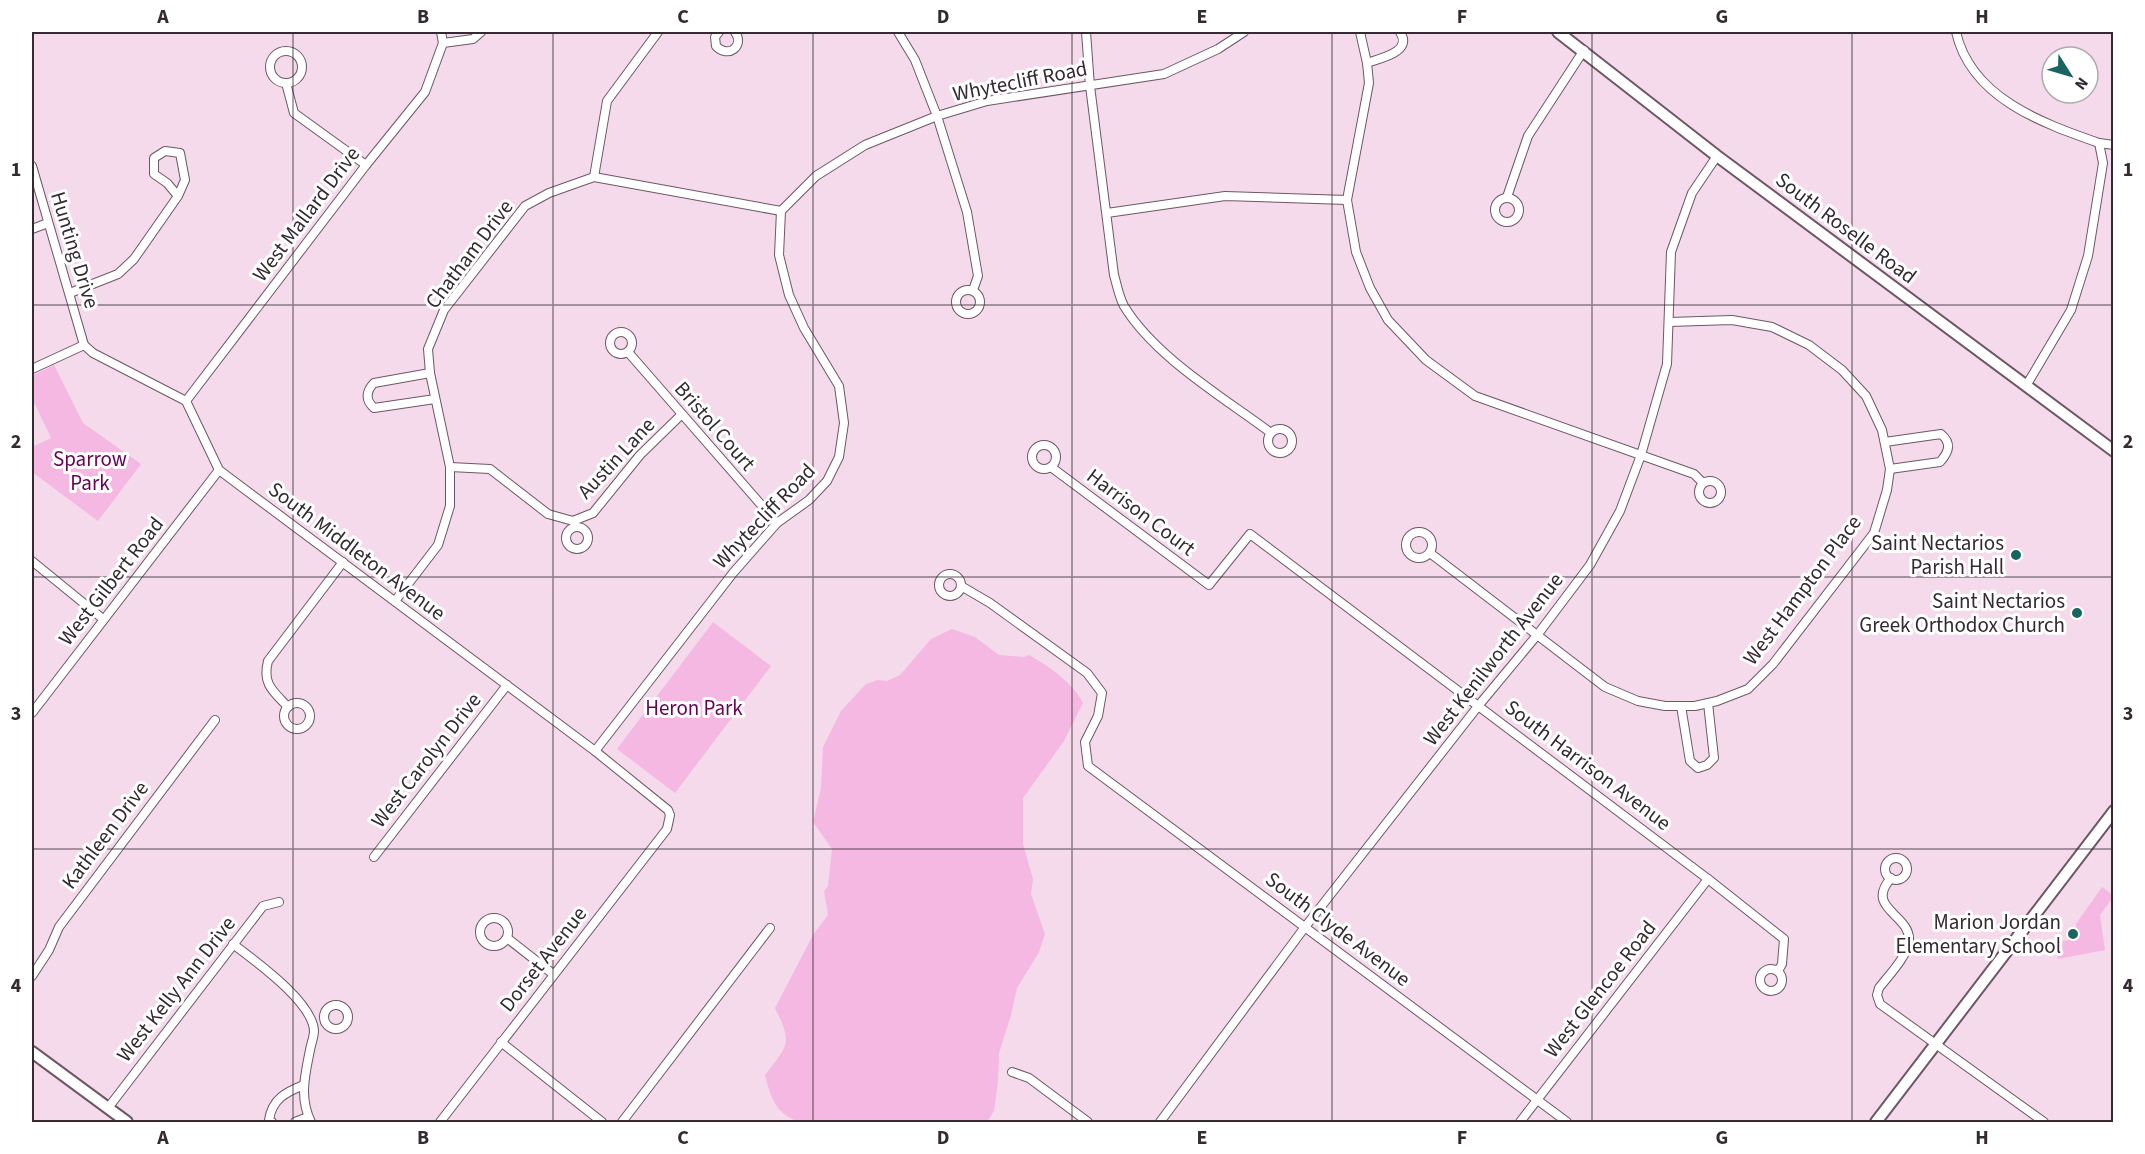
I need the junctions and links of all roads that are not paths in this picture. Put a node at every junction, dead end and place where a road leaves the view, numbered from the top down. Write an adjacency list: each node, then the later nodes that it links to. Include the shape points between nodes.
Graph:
1 (441, 32): 14 (street)
2 (481, 32): 14 (street, via 473,39)
3 (658, 32): 25 (street, via 607,101)
4 (718, 32): 5 (street, via 716,46 724,52 733,51 739,43)
5 (735, 32)
6 (898, 32): 19 (street, via 915,60)
7 (1086, 32): 18 (street)
8 (1244, 32): 18 (street, Whytecliff Road, via 1164,74)
9 (1370, 32): 13 (street)
10 (1400, 32): 16 (street, via 1402,45 1394,54)
11 (1558, 32): 15 (main road, South Roselle Road)
12 (1956, 32): 20 (street, via 1974,73 1994,93 2060,129)
13 (1360, 33): 16 (street)
14 (443, 43): 23 (street, West Mallard Drive, via 425,92)
15 (1584, 50): 22 (main road, South Roselle Road); 27 (street, via 1528,136)
16 (1367, 63): 28 (street, via 1369,83)
17 (286, 83): 17 (street, via 298,78 302,67 297,56 285,51 274,57 270,68 275,79); 23 (street, via 294,113)
18 (1090, 86): 19 (street, Whytecliff Road, via 987,101); 30 (street)
19 (937, 116): 29 (street, Whytecliff Road, via 866,145 816,176); 33 (street, via 967,212 978,276)
20 (2099, 143): 21 (street); 40 (street, via 2103,163 2088,256 2071,310)
21 (2114, 145)
22 (1717, 156): 35 (street, West Kenilworth Avenue, via 1692,193 1671,252); 40 (main road, South Roselle Road)
23 (366, 165): 42 (street, West Mallard Drive)
24 (32, 166): 31 (street, Hunting Drive)
25 (594, 177): 29 (street, Chatham Drive); 39 (street, Chatham Drive, via 549,193 525,207 444,310 428,349)
26 (178, 196): 26 (street, via 185,180 180,153 165,151 154,158 154,174); 34 (street, via 134,259 118,274)
27 (1507, 197)
28 (1347, 200): 30 (street, via 1225,196); 47 (street, via 1356,252 1370,288 1388,320 1426,360 1475,396)
29 (781, 211): 53 (street, Whytecliff Road, via 779,255 789,295 838,386 844,423 839,457 827,481)
30 (1107, 213): 44 (street, via 1114,275 1123,304 1137,325 1167,356)
31 (48, 223): 32 (street); 34 (street, Hunting Drive)
32 (32, 229)
33 (973, 290)
34 (70, 292): 36 (street, Hunting Drive)
35 (1670, 322): 45 (street, West Hampton Place, via 1732,320 1772,327 1809,345 1842,370 1866,396); 47 (street, West Kenilworth Avenue, via 1668,364)
36 (84, 345): 38 (street); 42 (street)
37 (628, 352): 43 (street, Bristol Court)
38 (32, 369)
39 (430, 373): 41 (street, Chatham Drive); 41 (street, via 374,383 366,396 375,408)
40 (2026, 386): 46 (main road, South Roselle Road)
41 (435, 399): 48 (street, Chatham Drive)
42 (186, 401): 51 (street, South Middleton Avenue)
43 (681, 415): 48 (street, Austin Lane, via 640,455 593,513 574,524 548,514 490,469); 53 (street, Bristol Court)
44 (1270, 433)
45 (1885, 442): 50 (street, West Hampton Place); 50 (street, via 1941,434 1949,446 1940,462)
46 (2114, 451)
47 (1641, 455): 52 (street, via 1694,474); 61 (street, West Kenilworth Avenue, via 1620,511 1590,565)
48 (450, 467): 59 (street, Chatham Drive, via 450,506 438,545)
49 (1051, 467): 57 (street, Harrison Court)
50 (1890, 469): 63 (street, West Hampton Place, via 1874,533 1773,664 1748,688)
51 (219, 470): 56 (street, South Middleton Avenue); 60 (street, West Gilbert Road)
52 (1703, 483)
53 (777, 523): 69 (street, Whytecliff Road, via 733,573)
54 (1430, 553): 61 (street, West Hampton Place)
55 (32, 561): 60 (street)
56 (343, 562): 59 (street, South Middleton Avenue); 66 (street, via 268,661 267,684)
57 (1209, 585): 64 (street, South Harrison Avenue, via 1250,534)
58 (961, 586): 76 (street, South Clyde Avenue, via 1087,673 1102,693 1098,716 1085,742 1088,765)
59 (395, 601): 62 (street, South Middleton Avenue)
60 (103, 619): 67 (street, West Gilbert Road)
61 (1538, 634): 64 (street, West Kenilworth Avenue); 65 (street, West Hampton Place, via 1605,687 1638,701)
62 (507, 685): 69 (street, South Middleton Avenue); 72 (street, West Carolyn Drive)
63 (1708, 703): 65 (street, West Hampton Place); 65 (street, via 1714,758 1698,768 1690,761)
64 (1479, 705): 74 (street, South Harrison Avenue); 76 (street, West Kenilworth Avenue)
65 (1681, 706)
66 (288, 707)
67 (32, 713)
68 (215, 720): 82 (street, Kathleen Drive, via 59,927)
69 (596, 751): 71 (street, South Middleton Avenue, via 664,805)
70 (2114, 811): 86 (main road)
71 (670, 815): 81 (street, Dorset Avenue, via 663,834)
72 (374, 857)
73 (1891, 878): 86 (street, via 1882,898 1907,930 1909,942 1877,995 1880,1004)
74 (1708, 879): 80 (street, South Harrison Avenue, via 1784,939); 90 (street, West Glencoe Road)
75 (279, 902): 79 (street, West Kelly Ann Drive, via 263,906)
76 (1305, 927): 90 (street, South Clyde Avenue); 100 (street, West Kenilworth Avenue)
77 (770, 928): 98 (street)
78 (507, 938): 81 (street)
79 (233, 944): 84 (street, via 280,982 306,1009); 91 (street, West Kelly Ann Drive)
80 (1778, 971)
81 (553, 974): 85 (street, Dorset Avenue)
82 (32, 976)
83 (324, 1019): 84 (street)
84 (311, 1022): 89 (street, via 314,1030)
85 (501, 1042): 96 (street, Dorset Avenue); 97 (street)
86 (1936, 1044): 103 (main road); 104 (street)
87 (32, 1052): 91 (main road)
88 (1012, 1072): 99 (street, via 1029,1078)
89 (304, 1085): 92 (street, via 303,1101); 94 (street, via 279,1098 270,1110)
90 (1537, 1100): 101 (street, West Glencoe Road); 102 (street, South Clyde Avenue)
91 (108, 1108): 93 (main road)
92 (309, 1120): 95 (street)
93 (127, 1122)
94 (272, 1122)
95 (295, 1122)
96 (440, 1122)
97 (602, 1122)
98 (622, 1122)
99 (1088, 1122)
100 (1160, 1122)
101 (1520, 1122)
102 (1567, 1122)
103 (1876, 1122)
104 (2044, 1122)

